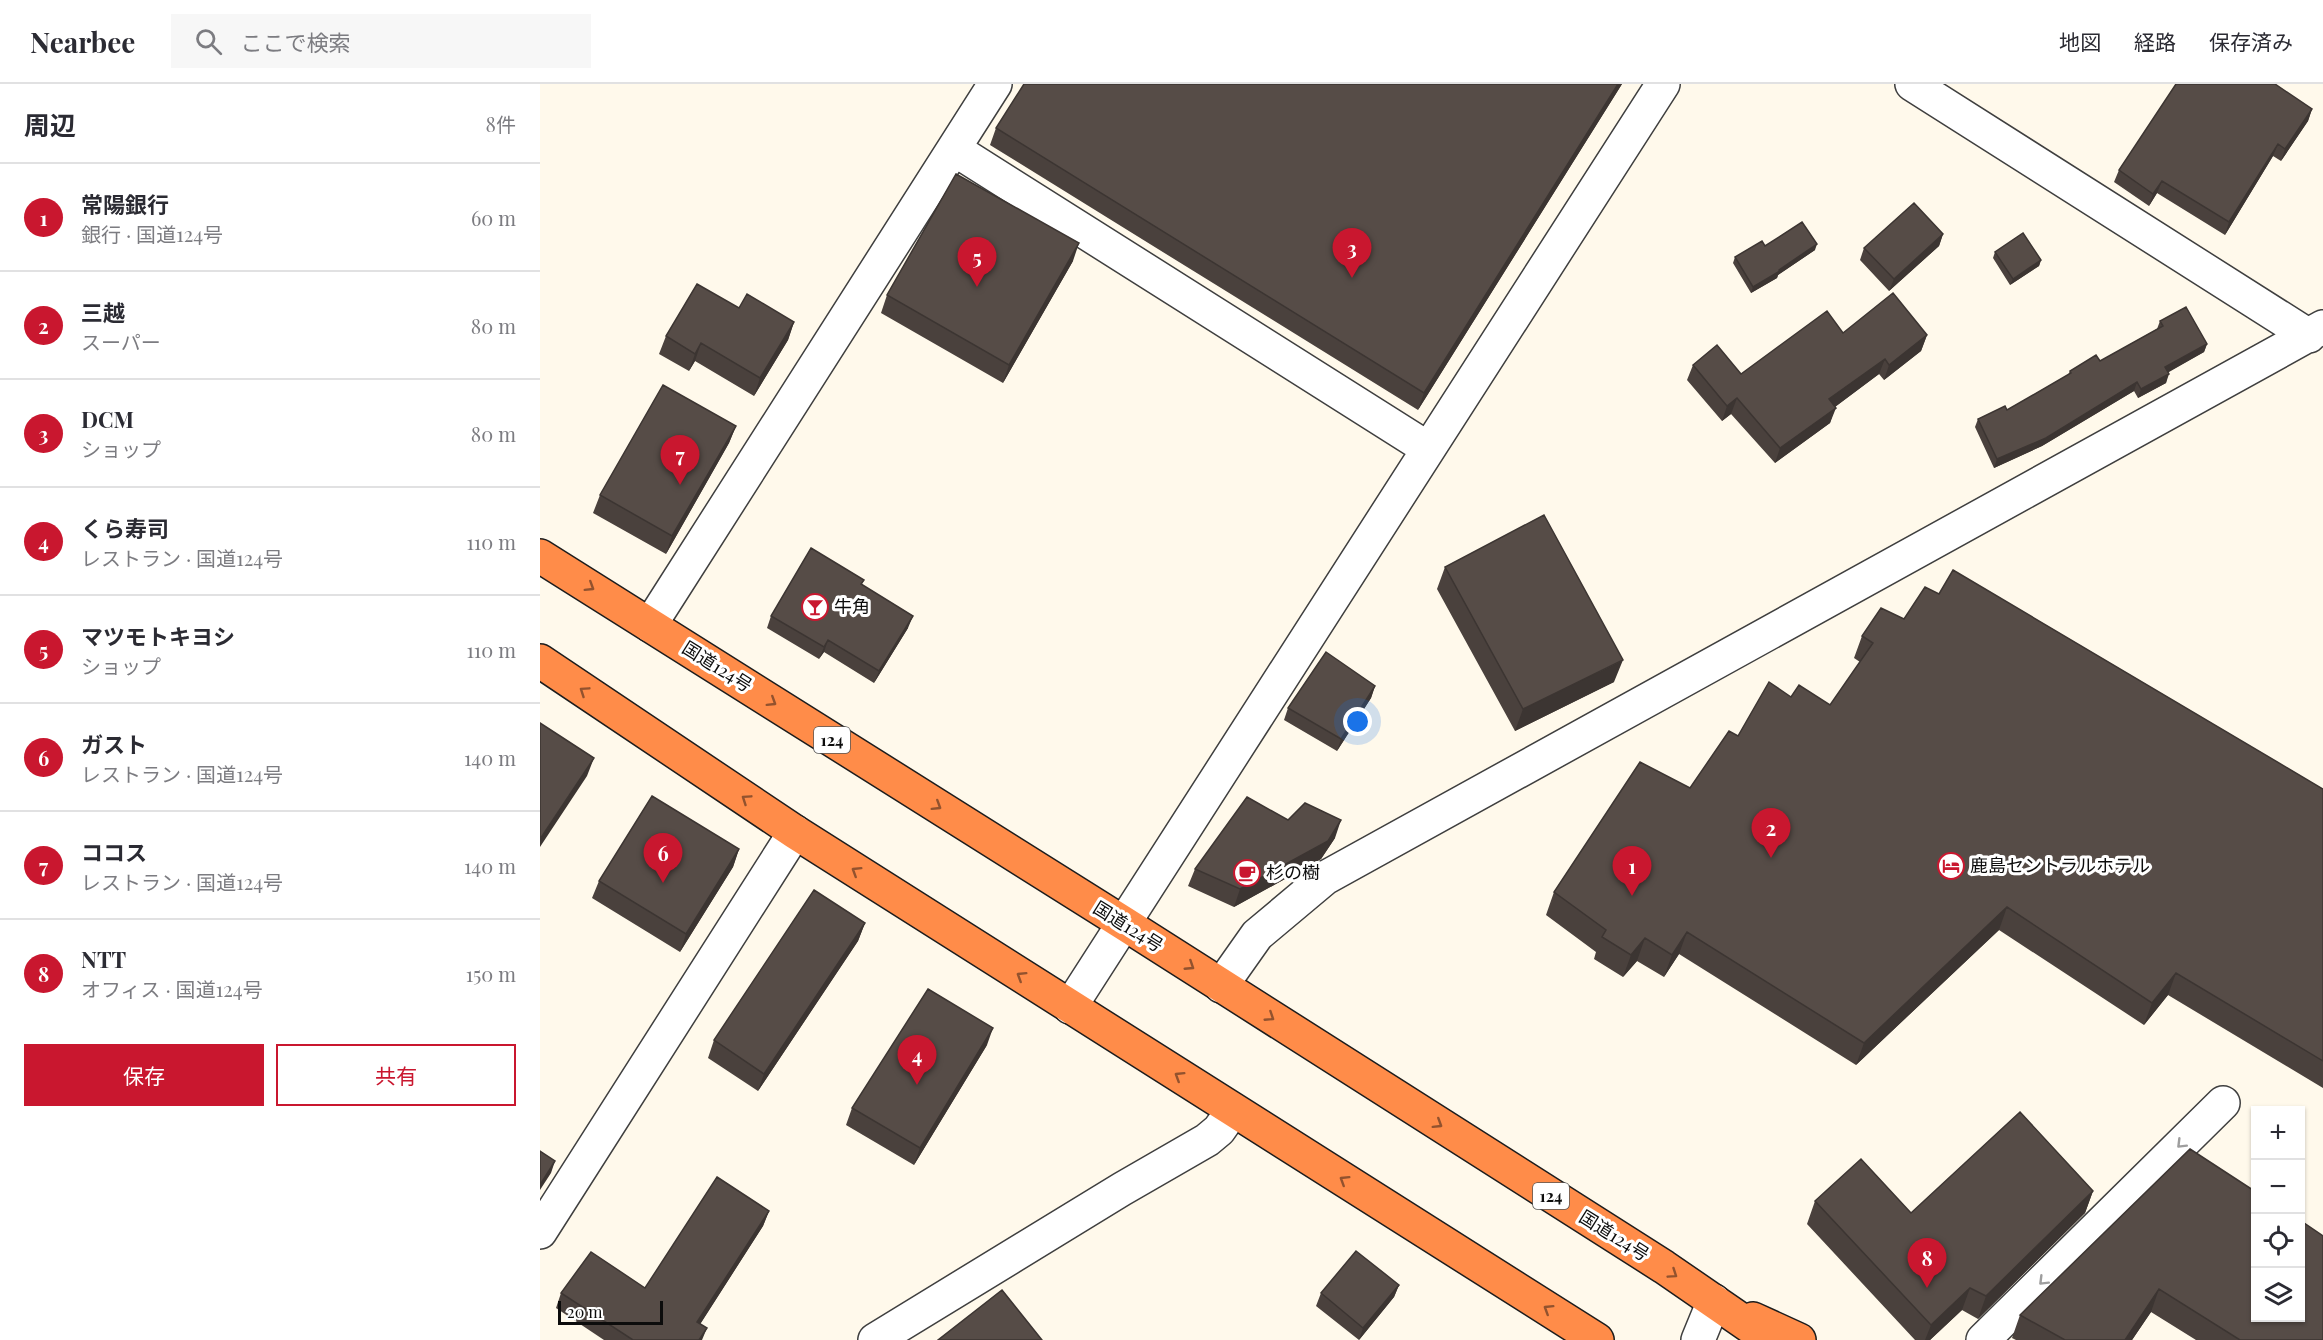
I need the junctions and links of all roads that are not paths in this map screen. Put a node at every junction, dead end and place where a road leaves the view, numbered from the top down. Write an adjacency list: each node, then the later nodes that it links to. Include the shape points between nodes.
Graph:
1 (995, 84): 4 (street)
2 (1663, 84): 6 (street)
3 (1912, 84): 5 (street)
4 (954, 149): 6 (street); 8 (street)
5 (2316, 332): 12 (street, via 1325,878 1257,935)
6 (1427, 448): 11 (street)
7 (540, 556): 8 (highway, 国道124号 / 124, one-way to 8)
8 (650, 625): 11 (highway, 国道124号 / 124, one-way to 11)
9 (540, 661): 10 (highway, one-way to 9)
10 (795, 832): 13 (highway, one-way to 10); 16 (street)
11 (1125, 924): 12 (highway, 国道124号 / 124, one-way to 12); 13 (street)
12 (1221, 986): 17 (highway, 国道124号 / 124, one-way to 17)
13 (1070, 1007): 15 (highway, one-way to 13)
14 (2223, 1103): 23 (street, one-way to 23)
15 (1233, 1110): 18 (street, via 1207,1140); 19 (highway, one-way to 15)
16 (540, 1232)
17 (1714, 1301): 20 (street); 21 (highway, 国道124号 / 124); 22 (highway, 国道124号 / 124)
18 (875, 1340)
19 (1597, 1340)
20 (1698, 1340)
21 (1770, 1340)
22 (1799, 1340)
23 (1983, 1340)

